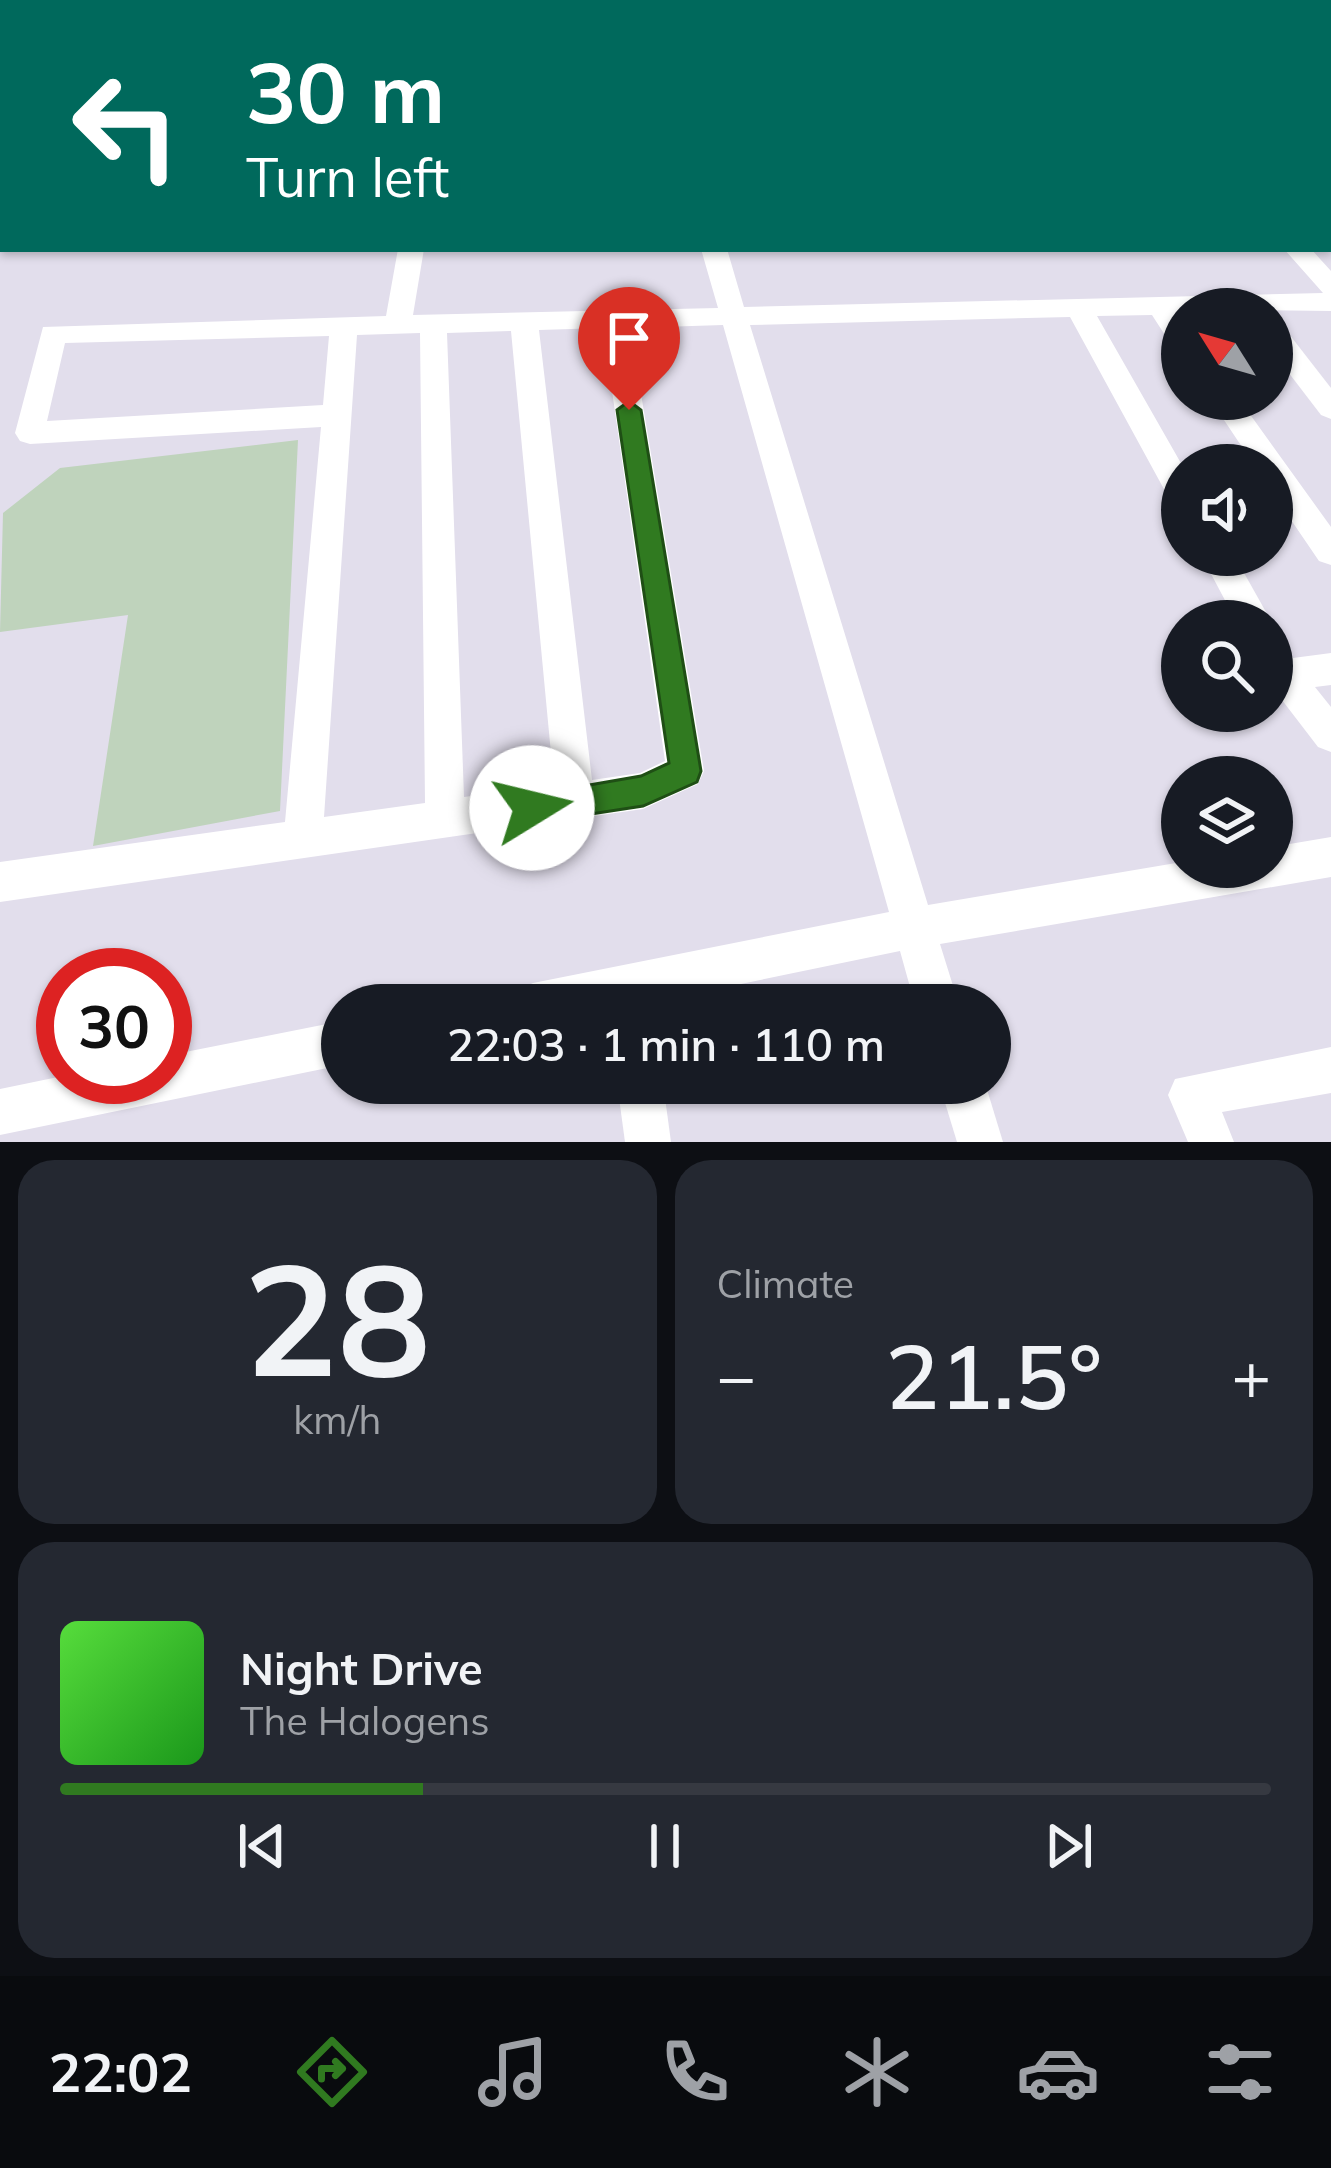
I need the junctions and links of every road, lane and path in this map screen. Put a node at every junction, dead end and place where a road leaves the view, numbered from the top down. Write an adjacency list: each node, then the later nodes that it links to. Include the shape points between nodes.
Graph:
1 (273, 0): 2 (street)
2 (285, 0)
3 (333, 0): 4 (street)
4 (381, 0)
5 (410, 252): 18 (street)
6 (715, 252): 14 (street)
7 (1300, 252): 8 (street)
8 (1331, 287)
9 (1331, 302): 10 (street)
10 (1293, 304)
11 (1159, 305): 12 (street); 13 (street)
12 (1078, 308): 14 (street); 23 (street)
13 (1161, 308)
14 (737, 315): 15 (street); 35 (street)
15 (615, 319): 16 (street); 30 (street, via 686,771 643,791)
16 (524, 321): 17 (street); 30 (street)
17 (433, 323): 18 (street); 31 (street)
18 (398, 324): 19 (street)
19 (344, 325): 22 (street); 22 (street, via 53,334 29,434)
20 (1293, 359): 21 (street)
21 (1331, 408)
22 (335, 415): 32 (street)
23 (1161, 456)
24 (1293, 498): 25 (street)
25 (1331, 552)
26 (1293, 665): 27 (street)
27 (1331, 669)
28 (1293, 684): 29 (street)
29 (1331, 735)
30 (575, 801): 31 (street)
31 (445, 820): 32 (street)
32 (303, 842): 34 (street)
33 (1331, 857): 35 (street)
34 (0, 883)
35 (913, 928): 36 (street); 37 (street)
36 (678, 984)
37 (930, 984)
38 (321, 1047): 42 (street)
39 (1331, 1070): 45 (street, via 1191,1095)
40 (643, 1104): 43 (street)
41 (968, 1104): 44 (street)
42 (0, 1112)
43 (648, 1142)
44 (980, 1142)
45 (1211, 1142)

